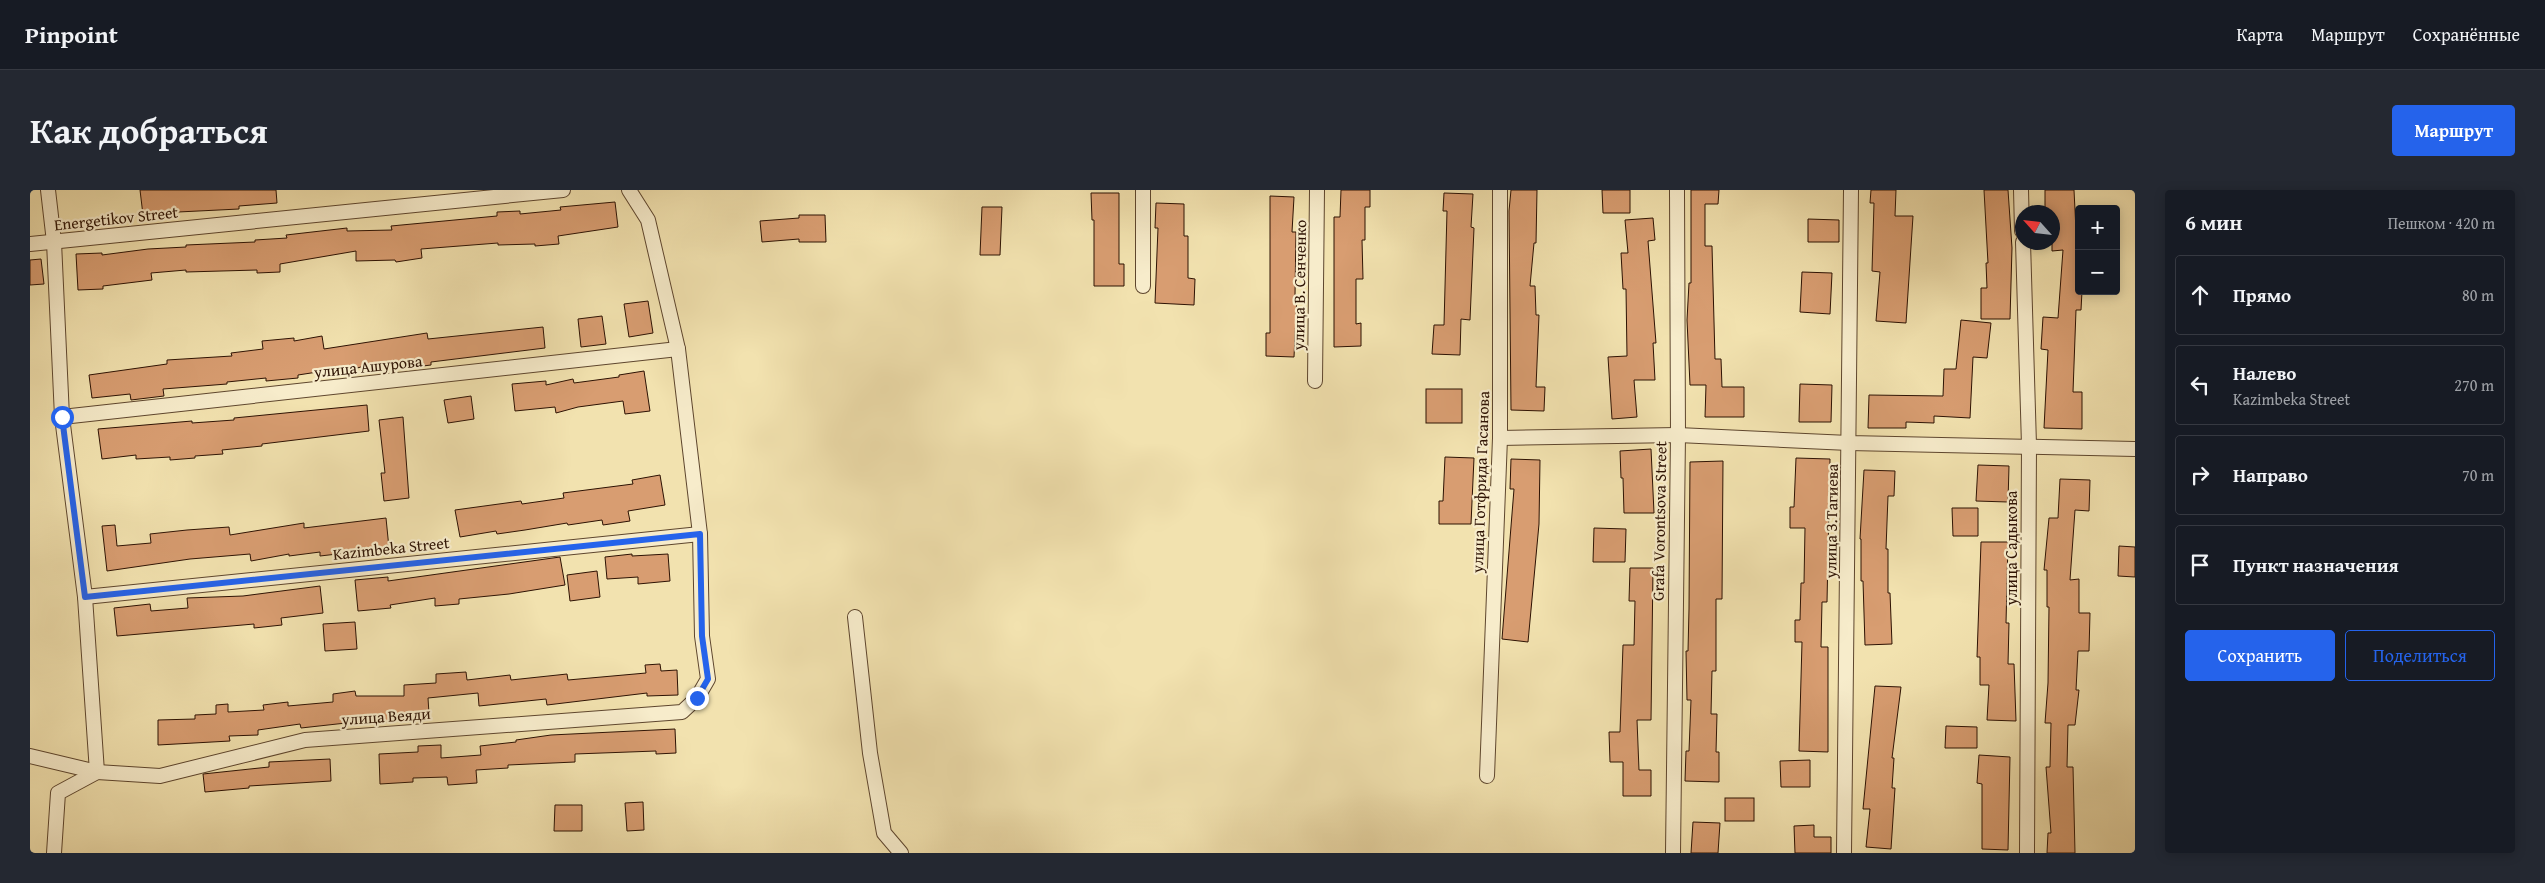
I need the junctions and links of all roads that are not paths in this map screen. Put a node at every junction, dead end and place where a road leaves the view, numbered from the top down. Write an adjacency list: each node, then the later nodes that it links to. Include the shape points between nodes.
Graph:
1 (48, 190): 11 (street)
2 (563, 190): 11 (street, Energetikov Street)
3 (629, 190): 15 (street, via 648,220)
4 (1143, 190): 14 (street)
5 (1318, 190): 16 (street, улица В. Сенченко)
6 (1500, 190): 19 (street, улица Готфрида Гасанова)
7 (1677, 190): 18 (street, Grafa Vorontsova Street)
8 (1851, 190): 20 (street, улица З.Тагиева)
9 (2021, 190): 10 (street)
10 (2021, 205)
11 (54, 242): 12 (street, Energetikov Street); 17 (street)
12 (30, 244)
13 (2023, 250): 21 (street, улица Садыкова)
14 (1143, 286)
15 (678, 349): 17 (street, улица Ашурова); 23 (street)
16 (1316, 381)
17 (62, 417): 24 (street)
18 (1678, 435): 19 (street); 20 (street); 31 (street, Grafa Vorontsova Street)
19 (1500, 438): 28 (street, улица Готфрида Гасанова)
20 (1849, 443): 21 (street); 32 (street, улица З.Тагиева)
21 (2029, 445): 22 (street); 33 (street, улица Садыкова)
22 (2135, 450)
23 (700, 534): 24 (street, Kazimbeka Street); 27 (street, улица Веяди, via 702,636 708,679 697,698 682,712 305,740 160,776)
24 (85, 597): 27 (street)
25 (855, 617): 30 (street, via 870,754 884,832)
26 (30, 756): 27 (street, улица Веяди)
27 (97, 772): 29 (street, via 58,793)
28 (1487, 776)
29 (54, 853)
30 (901, 853)
31 (1673, 853)
32 (1844, 853)
33 (2027, 853)

